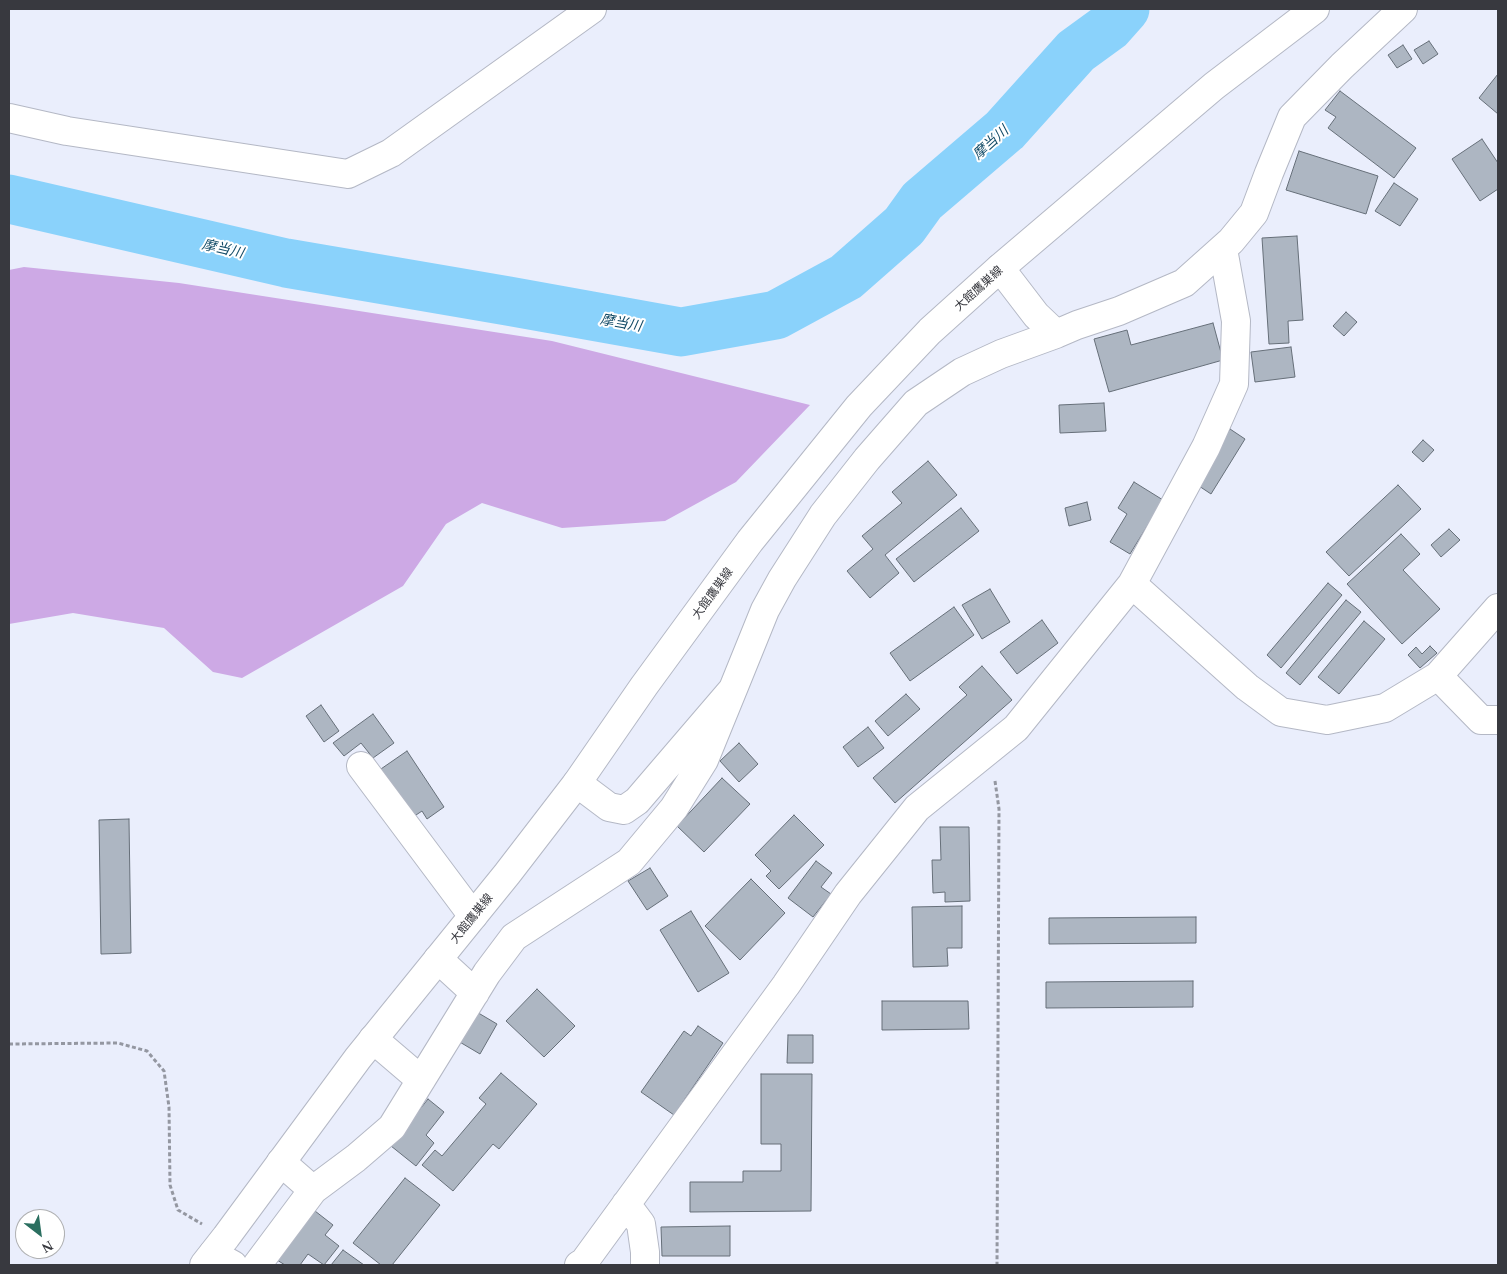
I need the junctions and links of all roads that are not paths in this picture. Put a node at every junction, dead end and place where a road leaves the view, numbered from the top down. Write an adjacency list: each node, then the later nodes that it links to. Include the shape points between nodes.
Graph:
1 (592, 9): 4 (street, via 391,152 348,174 68,131)
2 (1315, 9): 6 (street, 大館鷹巣線, via 1214,86)
3 (1403, 9): 5 (street, via 1292,118 1254,213)
4 (9, 118)
5 (1223, 249): 7 (street, via 1184,283); 8 (street, via 1236,321 1234,384 1206,447)
6 (1000, 268): 7 (street, via 1036,315); 14 (street, 大館鷹巣線, via 930,331 859,406 750,541)
7 (1056, 334): 11 (street, via 962,372 916,403 824,515 782,579)
8 (1132, 584): 10 (street, via 1247,687 1281,712 1327,720 1385,708); 22 (street, via 1016,728 917,808 853,887 786,985)
9 (1498, 608): 10 (street)
10 (1438, 676): 12 (street, via 1481,720)
11 (733, 689): 14 (street, via 637,801 624,810 609,807); 17 (street, via 704,760 674,808 629,862 514,937)
12 (1498, 720)
13 (361, 766): 15 (street)
14 (576, 783): 15 (street, 大館鷹巣線)
15 (473, 916): 16 (street, 大館鷹巣線)
16 (438, 959): 17 (street); 18 (street, 大館鷹巣線)
17 (475, 993): 19 (street)
18 (372, 1039): 19 (street); 20 (street, 大館鷹巣線)
19 (422, 1080): 21 (street, via 392,1127)
20 (281, 1162): 21 (street); 23 (street, 大館鷹巣線)
21 (313, 1190): 24 (street)
22 (626, 1204): 25 (street); 26 (street, via 640,1224)
23 (219, 1255)
24 (257, 1265)
25 (579, 1265)
26 (645, 1265)

